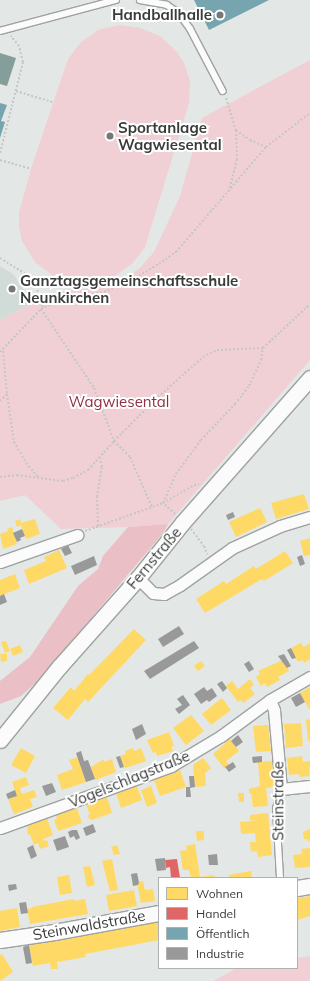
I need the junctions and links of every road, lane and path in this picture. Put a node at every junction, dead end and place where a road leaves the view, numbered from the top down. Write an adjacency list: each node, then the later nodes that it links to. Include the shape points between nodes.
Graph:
1 (116, 0): 3 (lane)
2 (140, 0): 5 (lane, via 167,5 179,13 190,28)
3 (3, 30): 4 (path, via 19,46 22,55 23,62)
4 (16, 90): 6 (path); 10 (path)
5 (223, 90): 8 (path)
6 (53, 102)
7 (310, 113): 9 (path)
8 (236, 130): 9 (path); 13 (path, via 237,159)
9 (266, 147): 13 (path)
10 (0, 153)
11 (0, 160): 12 (path)
12 (31, 169)
13 (229, 192): 16 (path, via 176,252 160,264 104,292 61,300)
14 (0, 258): 16 (path, via 27,275 36,286)
15 (310, 304): 17 (path)
16 (42, 308): 18 (path); 23 (path, via 94,388)
17 (263, 348): 23 (path, via 218,350 203,357); 28 (path, via 261,360 249,386 236,404 192,451 176,474)
18 (3, 350): 19 (path); 21 (path)
19 (0, 352)
20 (310, 378): 27 (main road, Fernstraße)
21 (7, 394): 22 (path); 26 (path, via 14,442 26,463)
22 (0, 401)
23 (114, 441): 24 (path); 29 (path, via 130,457)
24 (100, 458): 26 (path, via 88,470 73,478 63,481); 31 (path, via 102,466 97,497)
25 (0, 477): 26 (path, via 12,475)
26 (39, 478)
27 (215, 486): 28 (path, via 206,483 194,485); 36 (main road, Fernstraße)
28 (163, 503): 29 (path)
29 (152, 507): 31 (path)
30 (310, 517): 35 (street, via 280,526 232,548)
31 (98, 526): 33 (path)
32 (195, 533): 35 (path, via 204,546)
33 (77, 535): 34 (street)
34 (0, 562)
35 (210, 562): 36 (street, via 164,594 153,593)
36 (138, 578): 39 (main road, Fernstraße)
37 (310, 677): 38 (street, Vogelschlagstraße)
38 (270, 700): 41 (street, Steinstraße, via 274,710); 42 (street, Vogelschlagstraße, via 221,736 171,766)
39 (0, 740)
40 (310, 786): 41 (street)
41 (281, 789): 43 (lane, Steinstraße, via 276,809)
42 (0, 828)
43 (280, 877)
44 (310, 886): 45 (main road)
45 (298, 888)
46 (158, 913): 47 (main road, Steinwaldstraße)
47 (20, 937): 48 (main road, Steinwaldstraße); 49 (main road, Steinwaldstraße)
48 (0, 940)
49 (0, 945)

